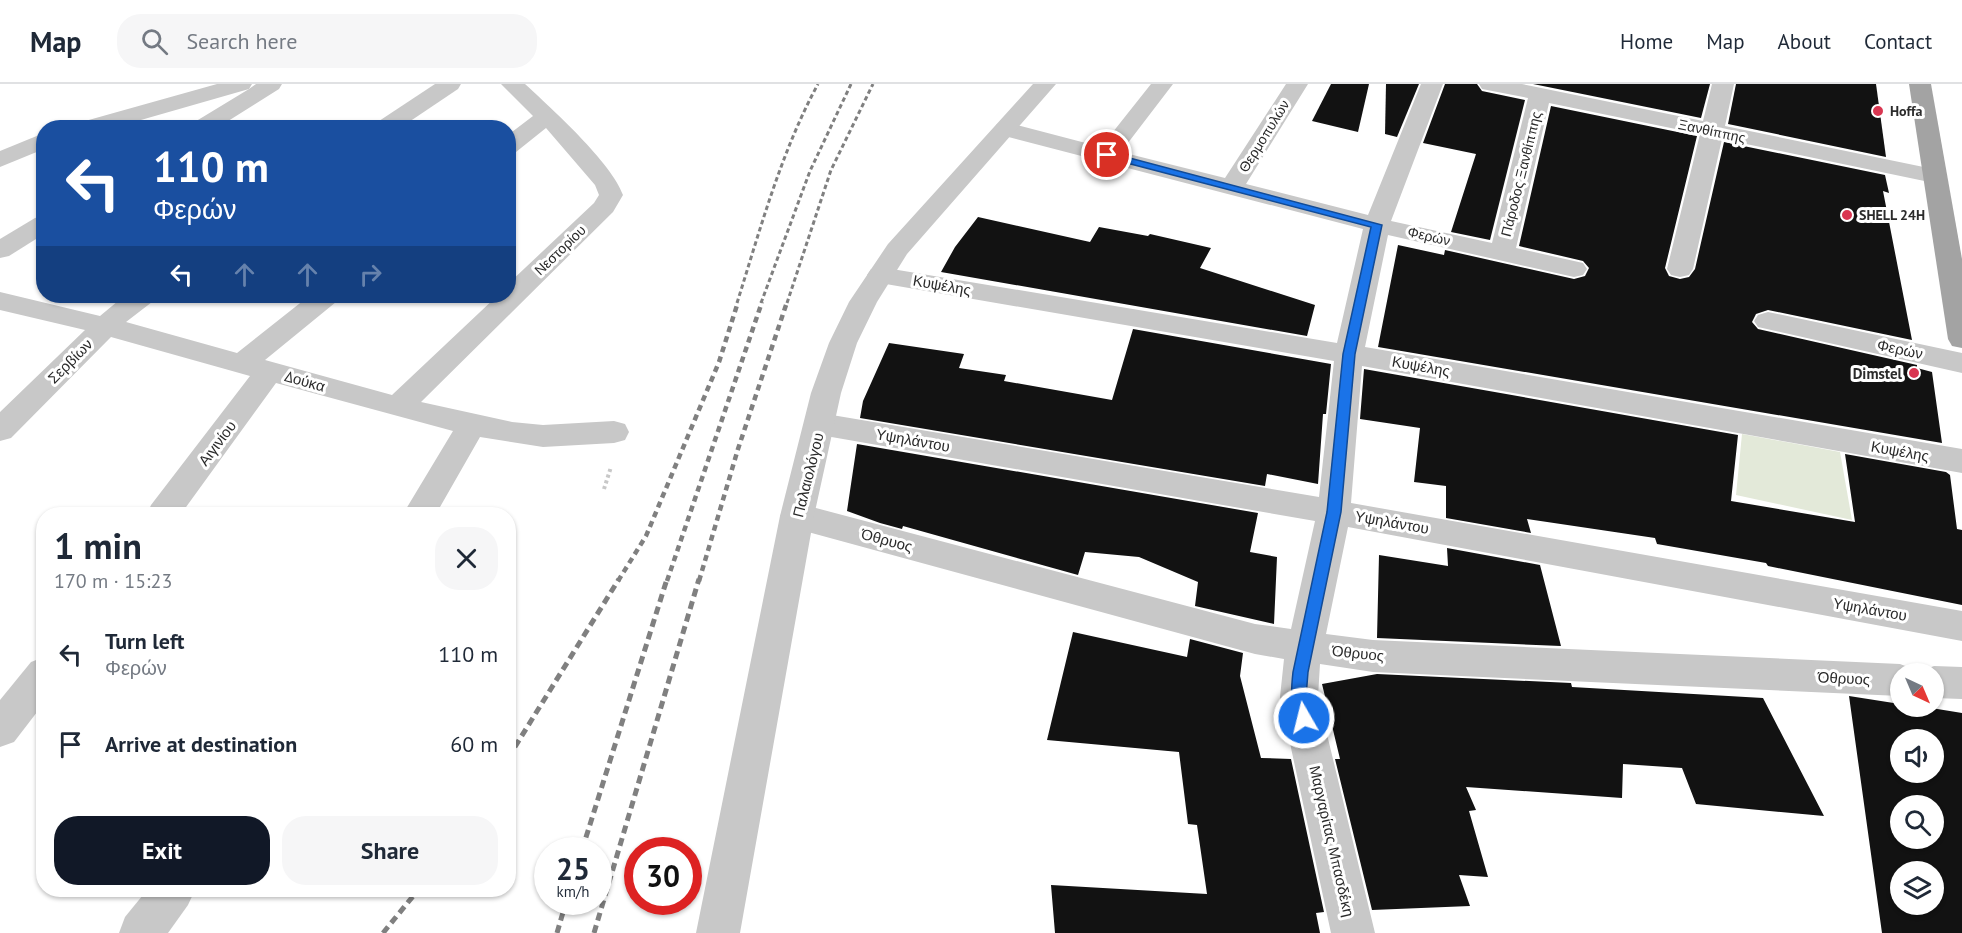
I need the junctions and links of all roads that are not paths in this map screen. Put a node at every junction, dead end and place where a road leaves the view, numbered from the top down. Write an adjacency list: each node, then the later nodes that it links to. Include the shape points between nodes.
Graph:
1 (241, 84): 14 (street)
2 (271, 84): 15 (street)
3 (450, 84): 16 (street)
4 (512, 84): 13 (street, Νεστορίου)
5 (1045, 84): 17 (street, Παλαιολόγου)
6 (1162, 84): 23 (street)
7 (1297, 84): 26 (street, Θερμοπυλών)
8 (1432, 84): 27 (street, Μαργαρίτας Μπασδέκη)
9 (1490, 84): 12 (street, Ξανθίππης)
10 (1723, 84): 18 (street)
11 (1920, 84): 25 (main road)
12 (1540, 95): 18 (street, Ξανθίππης); 30 (street, Πάροδος Ξανθίππης)
13 (547, 116): 19 (street); 34 (street, Νεστορίου, via 607,183 611,195 604,207)
14 (114, 120)
15 (214, 120)
16 (396, 120)
17 (1005, 129): 23 (street, Φερών); 33 (street, Παλαιολόγου, via 917,227)
18 (1710, 131): 25 (street, Ξανθίππης); 32 (street)
19 (516, 141)
20 (36, 142): 22 (street)
21 (36, 143): 24 (street)
22 (0, 152)
23 (1107, 155): 26 (street, Φερών)
24 (0, 160)
25 (1934, 176): 41 (main road)
26 (1231, 188): 27 (street, Φερών)
27 (1377, 225): 30 (street, Φερών); 42 (street, Μαργαρίτας Μπασδέκη)
28 (36, 228): 29 (street)
29 (0, 250)
30 (1502, 253): 31 (street, Φερών)
31 (1574, 269)
32 (1680, 269)
33 (880, 275): 42 (street, Κυψέλης); 46 (street, Παλαιολόγου, via 843,343)
34 (516, 292)
35 (0, 301): 40 (street, Δούκα)
36 (133, 303): 40 (street, Σερβίων)
37 (319, 303): 44 (street, Αιγινίου)
38 (505, 303): 45 (street, Νεστορίου)
39 (1768, 321): 43 (street, Φερών)
40 (105, 326): 44 (street, Δούκα); 48 (street, Σερβίων)
41 (1962, 339)
42 (1349, 354): 50 (street, Κυψέλης); 53 (street, Μαργαρίτας Μπασδέκη)
43 (1962, 363)
44 (256, 367): 45 (street, Δούκα); 51 (street, Αιγινίου)
45 (398, 407): 47 (street, Δούκα)
46 (820, 424): 53 (street, Υψηλάντου); 54 (street, Παλαιολόγου)
47 (472, 425): 49 (street, Δούκα, via 543,436); 52 (street)
48 (0, 430)
49 (614, 432)
50 (1962, 461)
51 (167, 507)
52 (423, 507)
53 (1334, 512): 55 (street, Υψηλάντου); 56 (street, Μαργαρίτας Μπασδέκη)
54 (797, 516): 56 (street, Όθρυος, via 1255,639); 64 (street, Παλαιολόγου)
55 (1962, 626)
56 (1305, 648): 57 (street, Όθρυος, via 1373,656); 65 (street, Μαργαρίτας Μπασδέκη, via 1299,697)
57 (1890, 680)
58 (1944, 682): 60 (street)
59 (36, 683): 61 (street)
60 (1962, 683)
61 (0, 730)
62 (168, 897): 63 (street)
63 (141, 933)
64 (718, 933)
65 (1353, 933)

